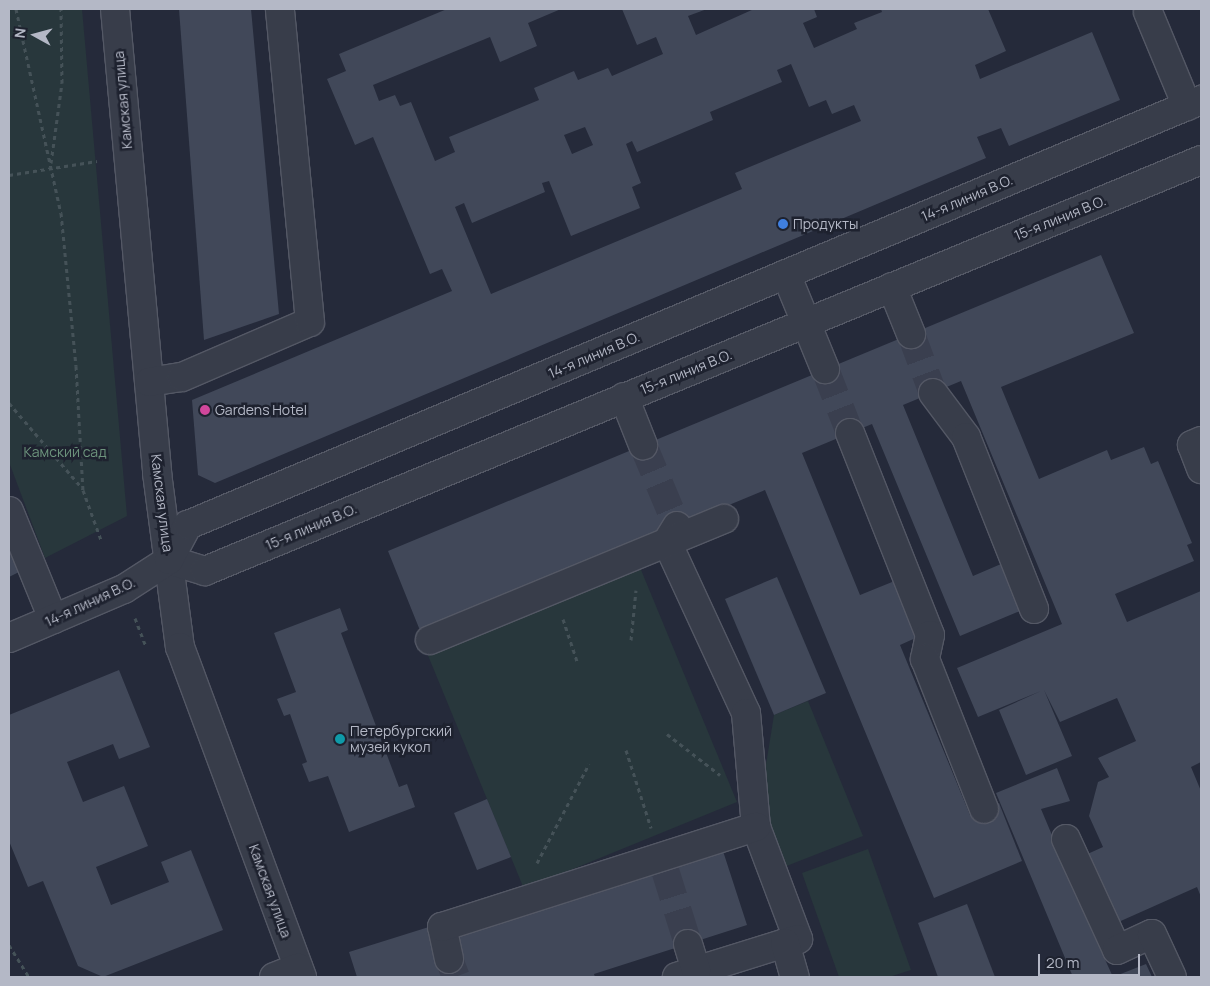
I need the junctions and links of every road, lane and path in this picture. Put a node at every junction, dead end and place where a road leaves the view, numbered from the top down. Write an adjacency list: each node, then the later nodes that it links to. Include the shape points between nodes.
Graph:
1 (16, 9): 9 (path)
2 (61, 9): 9 (path, via 62,83)
3 (115, 9): 16 (street, Камская улица)
4 (280, 9): 16 (street, via 310,322 182,377)
5 (1148, 12): 6 (street)
6 (1194, 103): 11 (street, 14-я линия В.О.)
7 (1201, 160): 12 (street, 15-я линия В.О.)
8 (100, 161): 9 (path)
9 (50, 166): 10 (path); 24 (path, via 61,213 66,261)
10 (9, 175)
11 (786, 274): 13 (street); 29 (street, 14-я линия В.О., via 188,525)
12 (892, 287): 13 (street, 15-я линия В.О.); 14 (street)
13 (806, 322): 15 (street); 18 (street, 15-я линия В.О.)
14 (911, 334)
15 (825, 369)
16 (149, 382): 29 (street, Камская улица)
17 (933, 393): 32 (street, via 966,437)
18 (624, 397): 22 (street); 29 (street, 15-я линия В.О., via 205,571)
19 (9, 403): 24 (path)
20 (850, 433): 41 (street, via 930,635 925,658)
21 (1201, 441): 23 (street, via 1192,445)
22 (643, 445)
23 (1201, 469)
24 (83, 490): 28 (path)
25 (9, 511): 33 (street)
26 (724, 519): 27 (street)
27 (672, 534): 31 (street); 42 (street, via 746,713)
28 (100, 540)
29 (169, 560): 30 (street, 14-я линия В.О.); 50 (street, Камская улица, via 180,647)
30 (124, 589): 33 (street, 14-я линия В.О.); 36 (path)
31 (554, 589): 35 (street); 37 (path)
32 (1034, 609)
33 (53, 619): 34 (street, 14-я линия В.О.)
34 (9, 638)
35 (430, 640)
36 (149, 655)
37 (577, 661)
38 (667, 734): 42 (path, via 728,782)
39 (626, 750): 44 (path)
40 (589, 764): 45 (path)
41 (984, 809)
42 (755, 819): 44 (street); 46 (street, via 798,939)
43 (1066, 839): 54 (street, via 1117,950 1152,934)
44 (663, 864): 49 (street, via 442,927)
45 (532, 873)
46 (785, 943): 51 (street); 53 (street)
47 (9, 944): 52 (path)
48 (688, 944): 51 (street)
49 (449, 958)
50 (291, 974)
51 (687, 974)
52 (29, 977)
53 (795, 977)
54 (1172, 977)

